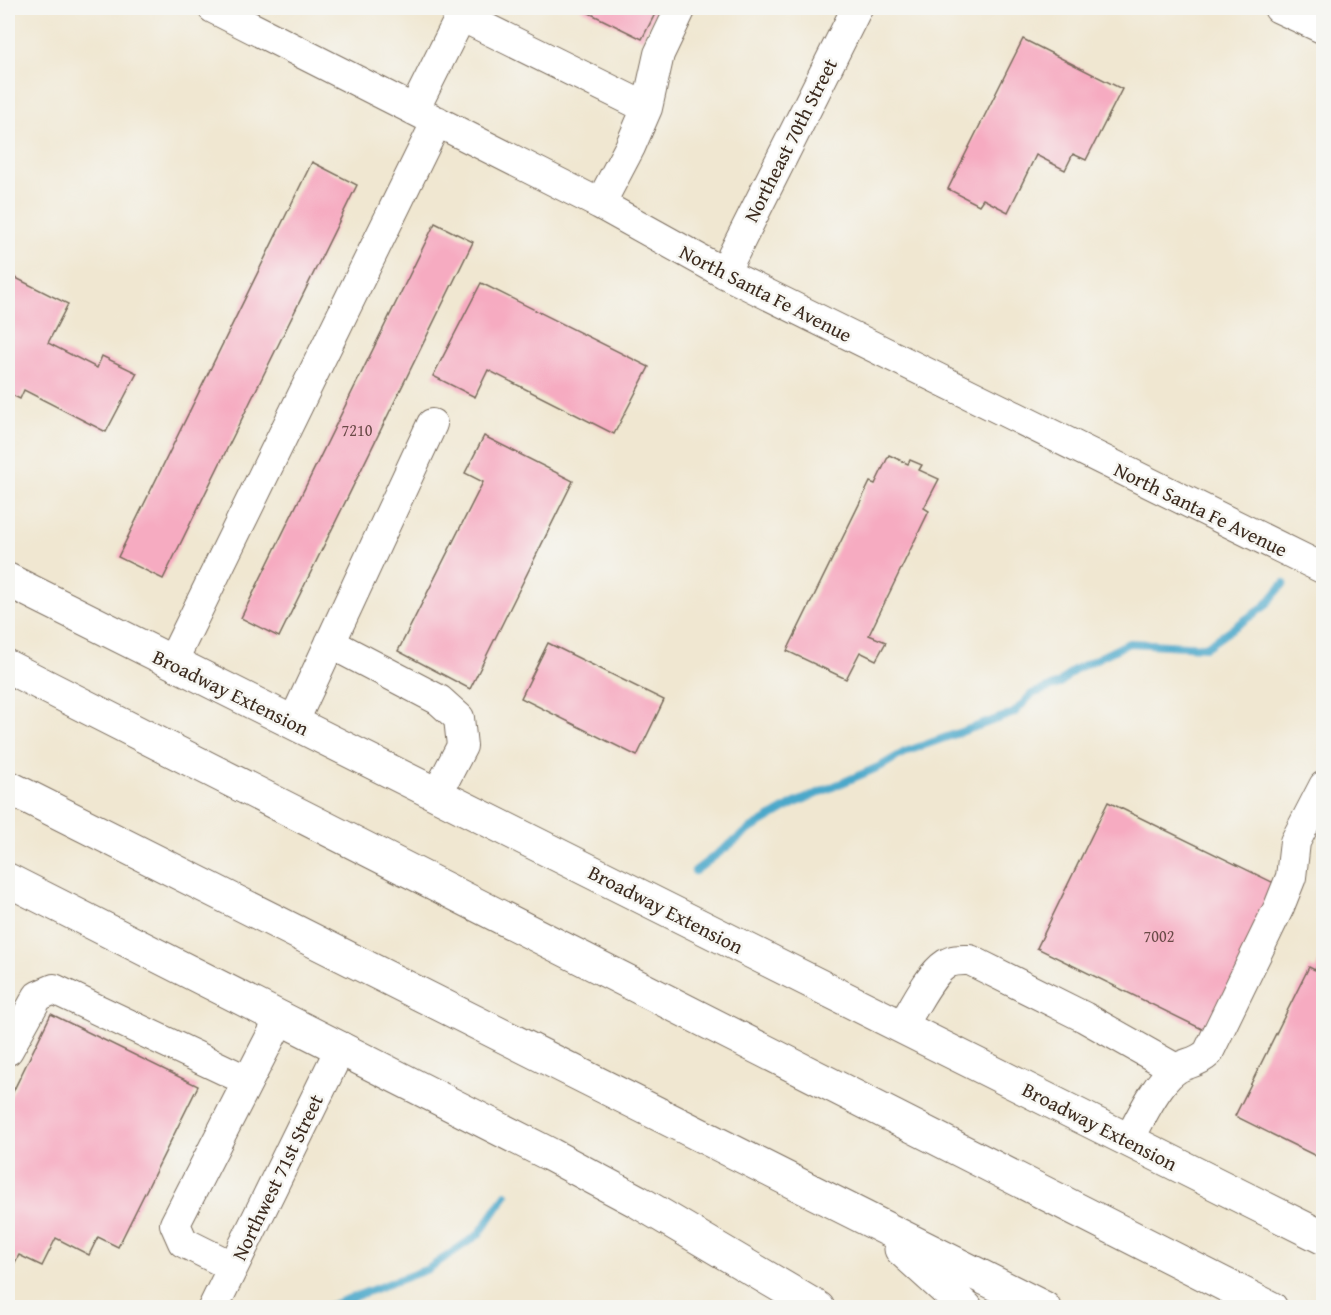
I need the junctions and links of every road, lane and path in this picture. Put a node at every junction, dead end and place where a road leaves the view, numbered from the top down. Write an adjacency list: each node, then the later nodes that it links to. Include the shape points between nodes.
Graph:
1 (213, 8): 8 (street, North Santa Fe Avenue)
2 (681, 8): 7 (street, via 659,54)
3 (857, 8): 10 (street, Northeast 70th Street)
4 (1279, 8): 6 (street)
5 (463, 12): 7 (street); 8 (street)
6 (1323, 29)
7 (647, 108): 9 (street)
8 (425, 115): 9 (street, North Santa Fe Avenue); 15 (street)
9 (600, 204): 10 (street, North Santa Fe Avenue)
10 (724, 273): 12 (street, North Santa Fe Avenue)
11 (432, 424): 14 (street)
12 (1323, 569)
13 (8, 580): 15 (main road, Broadway Extension)
14 (330, 643): 17 (street); 20 (street, via 439,700 459,718 462,746)
15 (172, 663): 17 (main road, Broadway Extension)
16 (8, 667): 37 (main road)
17 (293, 723): 20 (main road, Broadway Extension)
18 (1323, 786): 26 (street, via 1295,842 1291,877 1280,907 1208,1053 1200,1061)
19 (8, 787): 29 (main road)
20 (436, 794): 23 (main road, Broadway Extension)
21 (8, 879): 22 (main road)
22 (281, 1017): 24 (main road); 27 (street)
23 (902, 1027): 26 (street, via 930,981 946,964 970,960); 28 (main road, Broadway Extension)
24 (341, 1047): 31 (street, Northwest 71st Street); 32 (main road, via 637,1201)
25 (8, 1050): 27 (street, via 38,996 54,989)
26 (1176, 1069): 28 (street, via 1150,1102)
27 (248, 1081): 31 (street, via 175,1224 183,1242)
28 (1129, 1140): 30 (main road, Broadway Extension)
29 (868, 1220): 35 (main road); 36 (main road)
30 (1323, 1238)
31 (233, 1267): 33 (street, Northwest 71st Street)
32 (782, 1298): 34 (main road)
33 (213, 1308)
34 (818, 1308)
35 (966, 1308)
36 (1044, 1308)
37 (1271, 1308)

